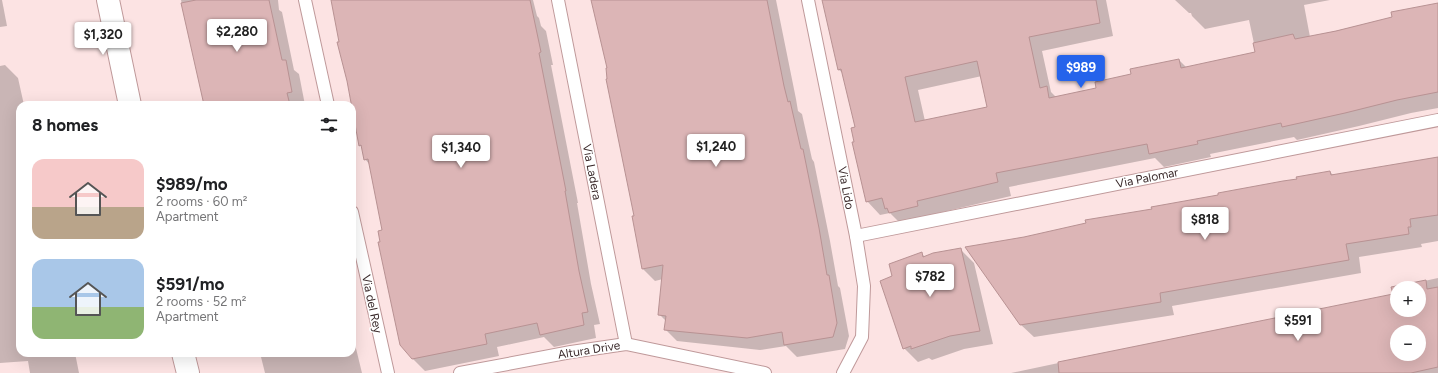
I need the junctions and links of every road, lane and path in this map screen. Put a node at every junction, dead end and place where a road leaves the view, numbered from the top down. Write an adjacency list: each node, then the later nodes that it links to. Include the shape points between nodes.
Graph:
1 (108, 0): 5 (main road)
2 (305, 0): 6 (lane)
3 (558, 0): 10 (lane, Via Ladera)
4 (808, 0): 9 (lane, Via Lido)
5 (129, 101)
6 (327, 101)
7 (1438, 120): 9 (lane, Via Palomar)
8 (356, 230): 13 (lane, Via del Rey)
9 (856, 236): 16 (lane, Via Lido, via 864,286 862,337)
10 (626, 344): 14 (lane, Altura Drive); 15 (lane, Altura Drive)
11 (185, 357): 12 (main road)
12 (188, 373)
13 (388, 373)
14 (460, 373)
15 (765, 373)
16 (843, 373)

